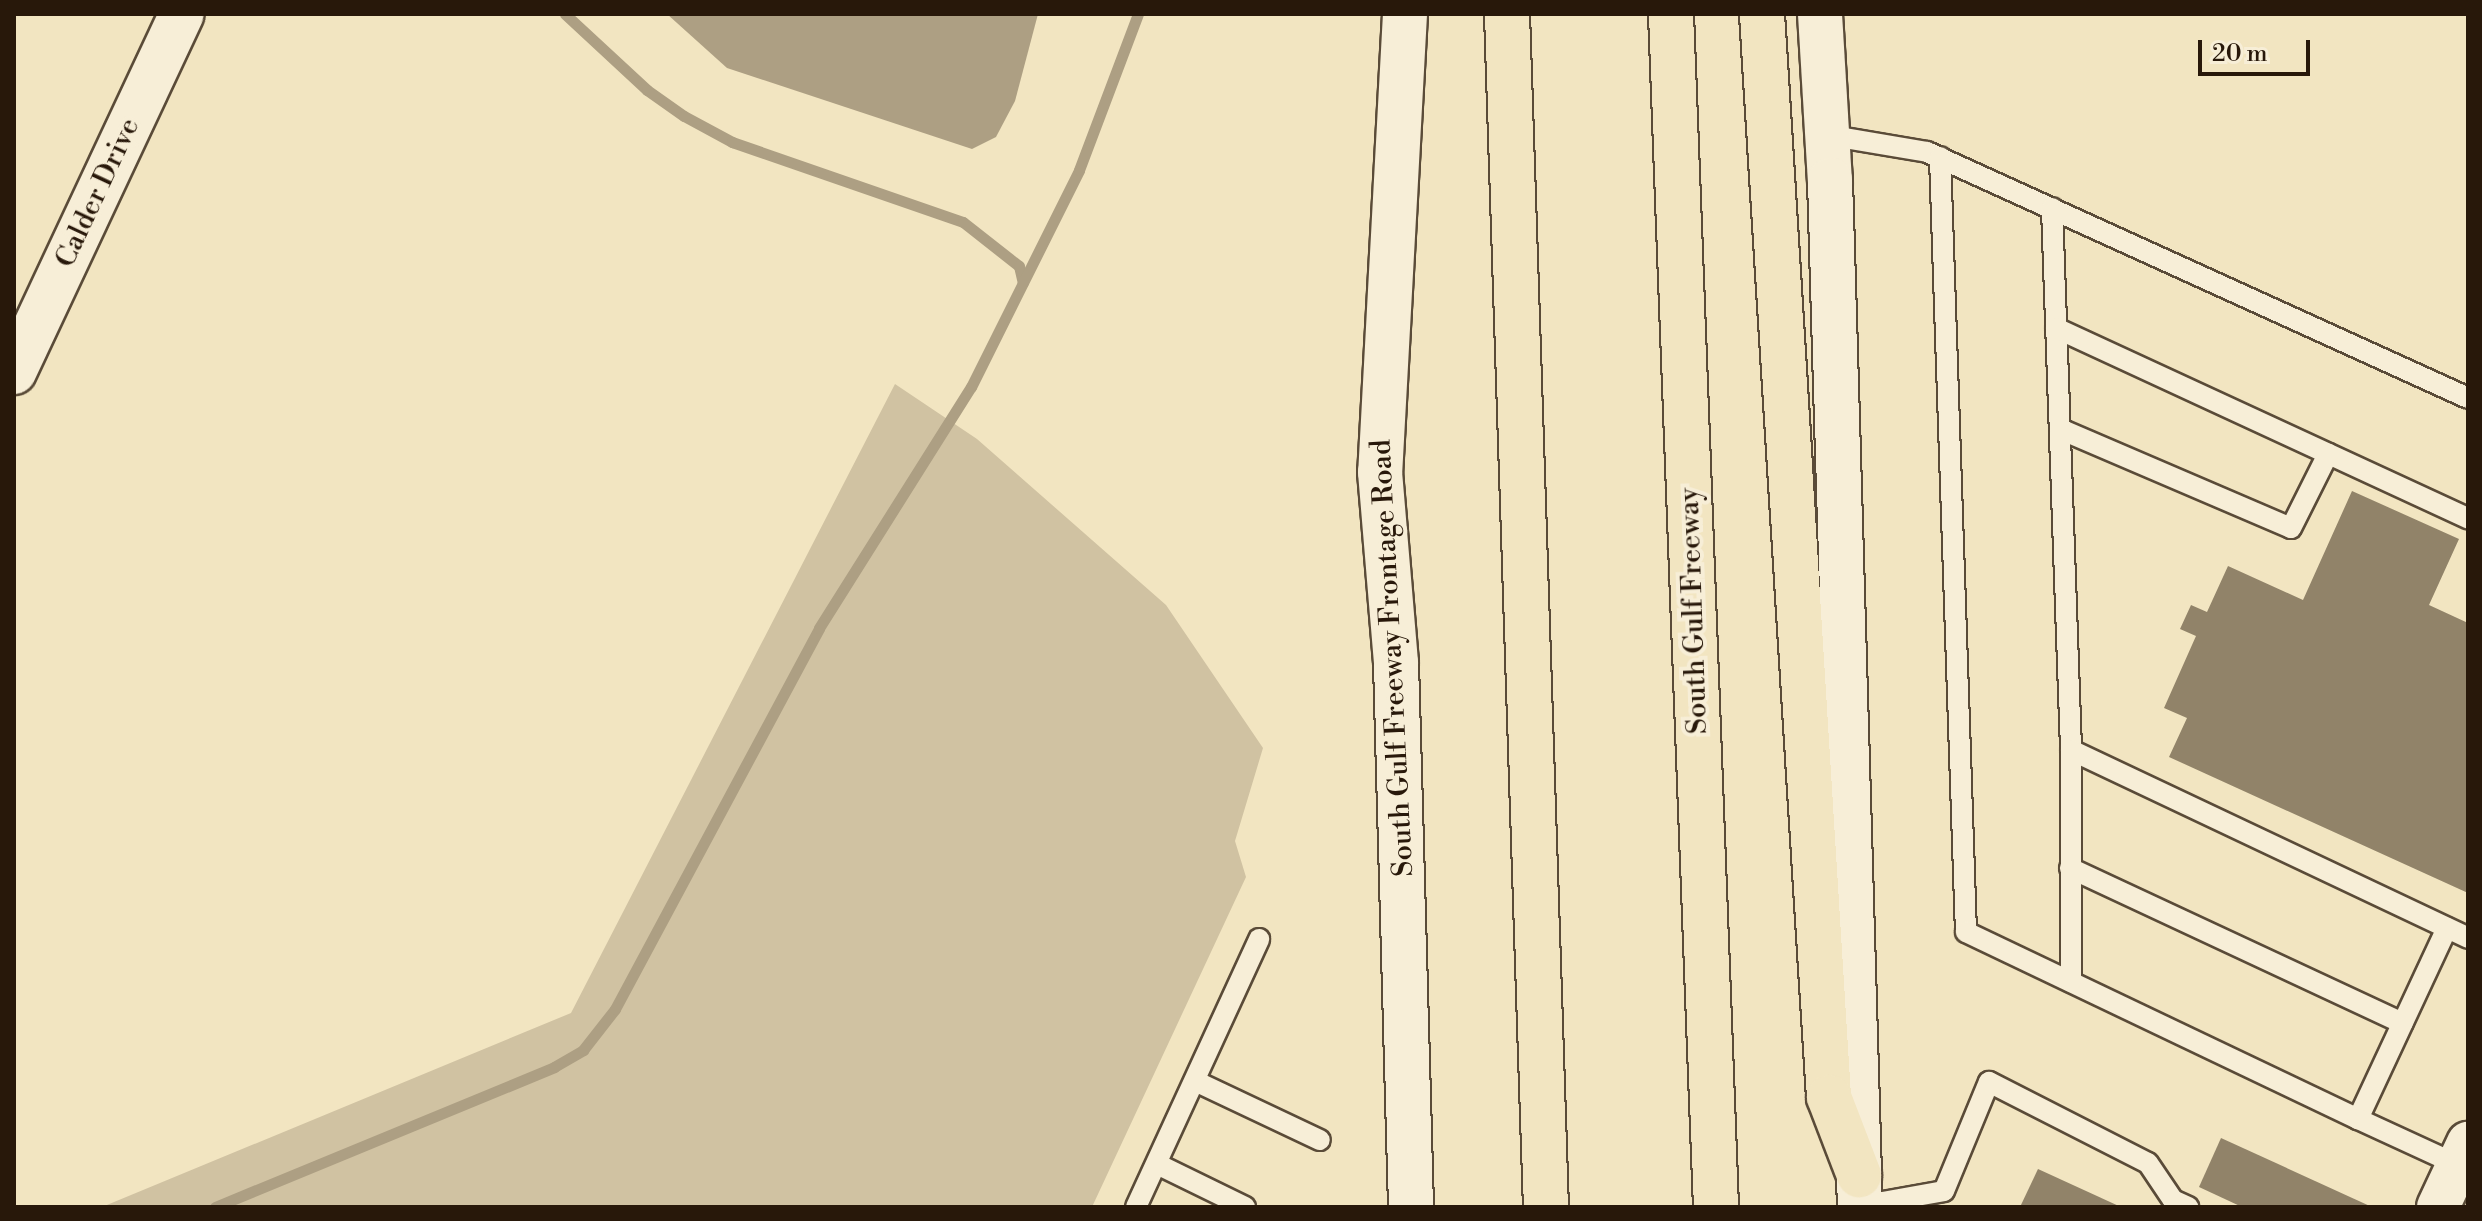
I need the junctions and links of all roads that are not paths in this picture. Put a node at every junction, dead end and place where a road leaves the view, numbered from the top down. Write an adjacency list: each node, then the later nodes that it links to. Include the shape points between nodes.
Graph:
1 (182, 14): 11 (main road, Calder Drive)
2 (1405, 14): 31 (main road, South Gulf Freeway Frontage Road, via 1380,472 1396,663)
3 (1507, 14): 32 (highway)
4 (1671, 14): 33 (highway, South Gulf Freeway)
5 (1762, 14): 28 (highway, via 1829,1097)
6 (1820, 14): 7 (main road)
7 (1827, 135): 8 (lane); 28 (main road)
8 (1940, 157): 9 (lane); 21 (lane, via 1966,932)
9 (2052, 208): 10 (lane); 12 (lane)
10 (2056, 328): 13 (lane); 14 (lane)
11 (14, 372)
12 (2468, 398)
13 (2060, 429): 14 (lane, via 2291,528); 16 (lane)
14 (2328, 454): 15 (lane)
15 (2468, 518)
16 (2071, 750): 17 (lane); 18 (lane)
17 (2070, 868): 21 (lane); 22 (lane)
18 (2447, 928): 19 (lane); 22 (lane)
19 (2468, 938)
20 (1259, 939): 23 (lane)
21 (2071, 982): 24 (lane)
22 (2403, 1023): 24 (lane)
23 (1195, 1081): 25 (lane); 27 (lane)
24 (2358, 1119): 26 (lane)
25 (1320, 1140)
26 (2463, 1154): 35 (street)
27 (1157, 1164): 29 (lane); 30 (lane)
28 (1859, 1196): 34 (lane, via 1944,1191 1989,1082 2148,1163 2173,1200)
29 (1136, 1207)
30 (1245, 1207)
31 (1411, 1207)
32 (1546, 1207)
33 (1716, 1207)
34 (2188, 1207)
35 (2438, 1207)

